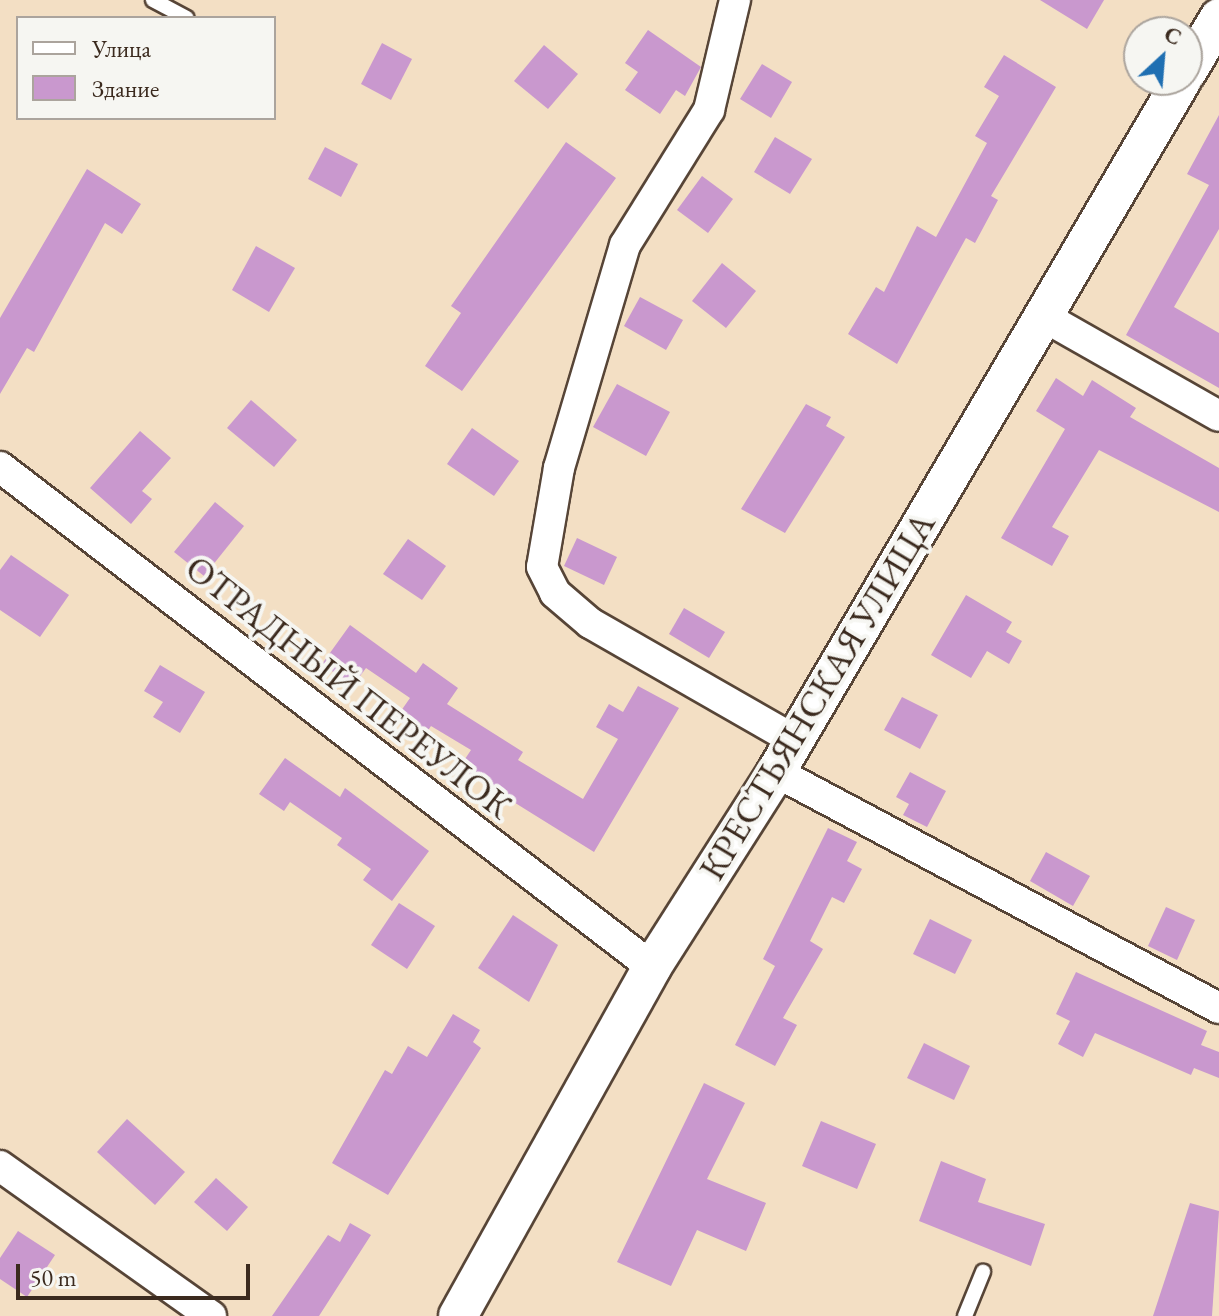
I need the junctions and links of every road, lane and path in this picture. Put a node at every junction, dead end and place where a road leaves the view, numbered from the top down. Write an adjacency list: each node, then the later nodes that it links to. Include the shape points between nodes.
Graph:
1 (153, 0): 3 (lane)
2 (735, 0): 10 (street, via 709,110 625,245 559,468 542,567 555,593 590,623)
3 (183, 16)
4 (1219, 18): 5 (street)
5 (1203, 45)
6 (1173, 96): 7 (street, КРЕСТЬЯНСКАЯ УЛИЦА)
7 (1043, 316): 8 (street); 10 (street, КРЕСТЬЯНСКАЯ УЛИЦА)
8 (1219, 416)
9 (0, 467): 11 (street, ОТРАДНЫЙ ПЕРЕУЛОК)
10 (785, 756): 11 (street, КРЕСТЬЯНСКАЯ УЛИЦА); 12 (street)
11 (652, 967): 16 (street, КРЕСТЬЯНСКАЯ УЛИЦА)
12 (1219, 1008)
13 (0, 1166): 15 (street)
14 (983, 1272): 17 (lane)
15 (211, 1316)
16 (458, 1316)
17 (965, 1316)

